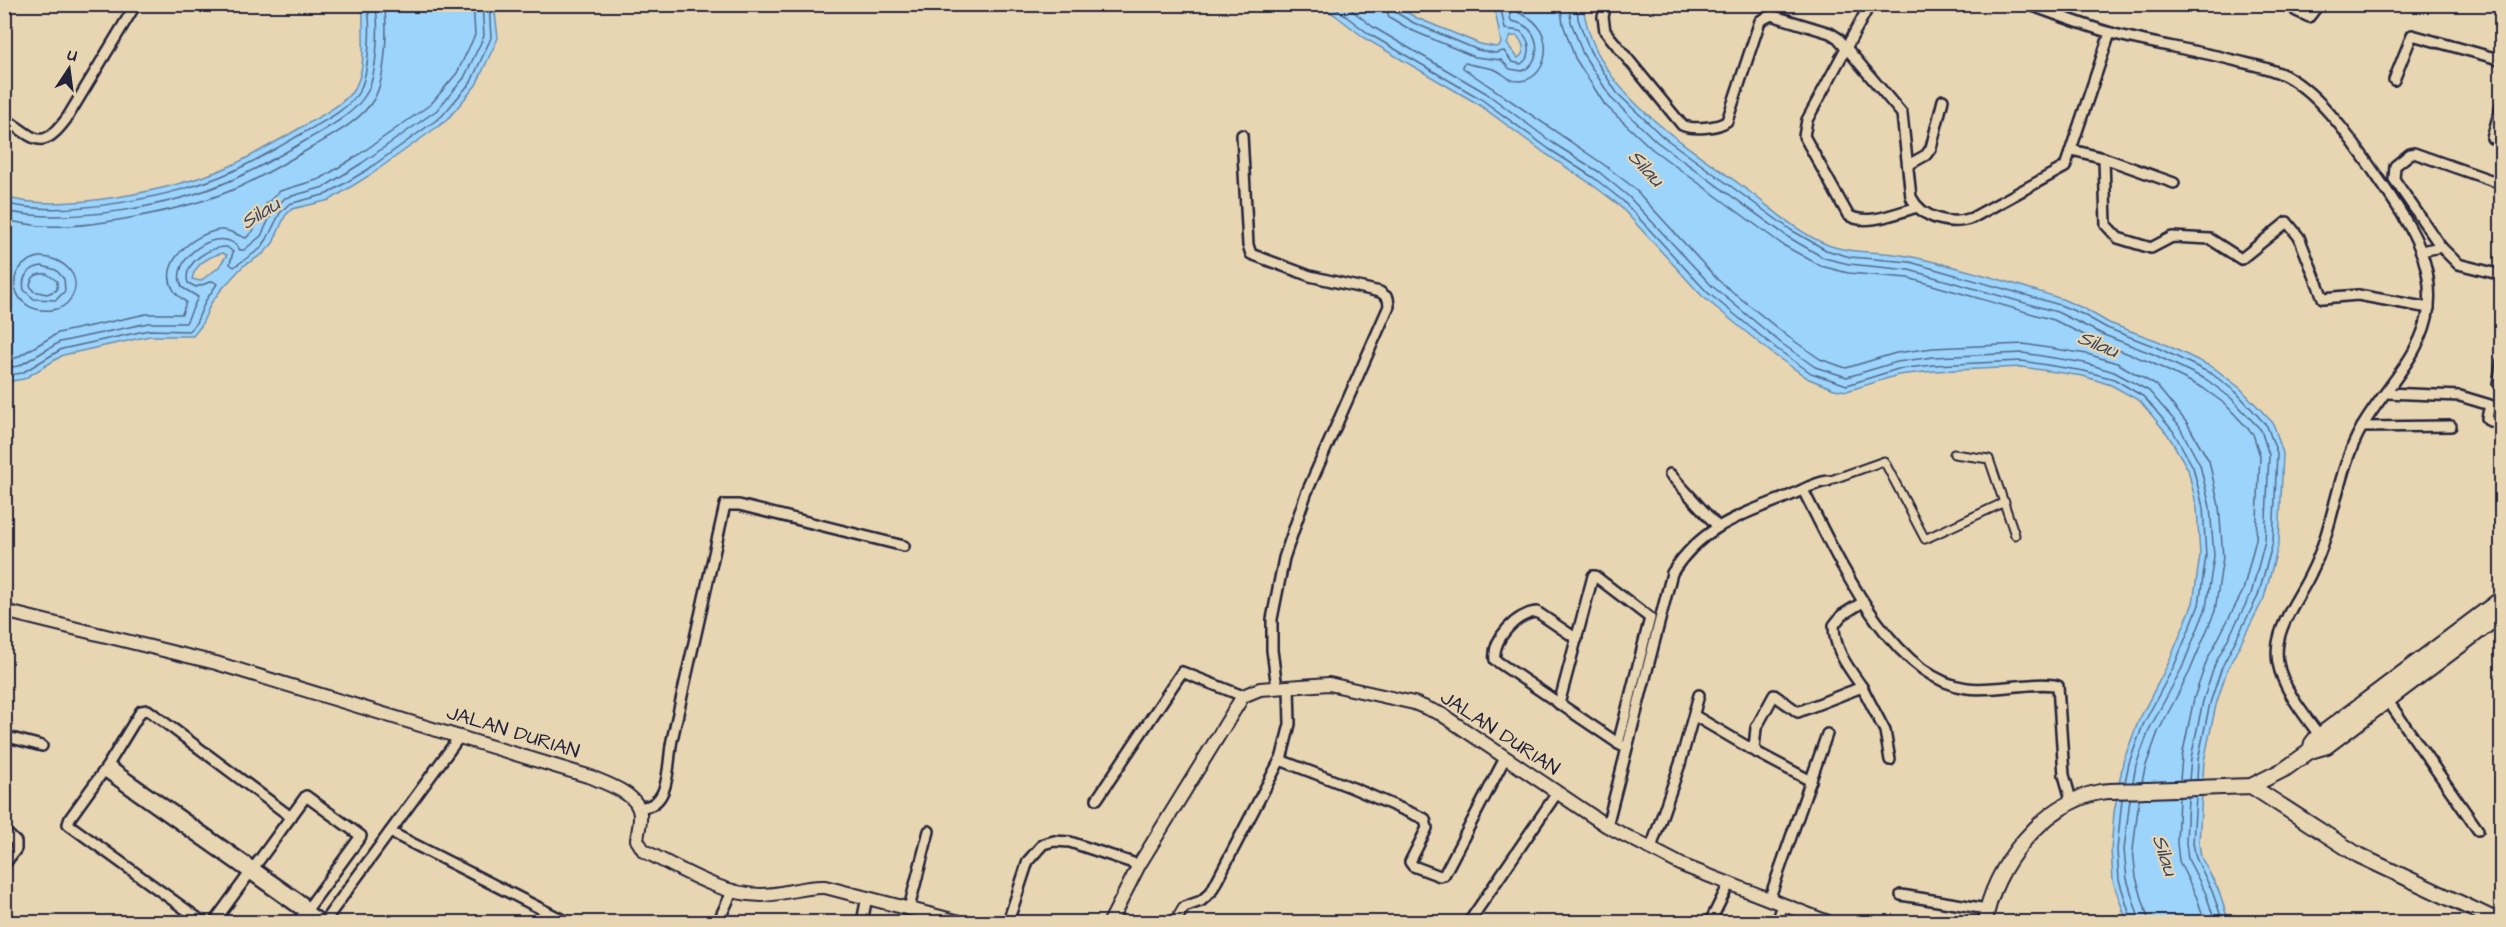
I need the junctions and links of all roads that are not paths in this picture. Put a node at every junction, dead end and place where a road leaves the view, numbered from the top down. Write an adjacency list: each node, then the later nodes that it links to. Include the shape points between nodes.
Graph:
1 (136, 4): 13 (street, via 54,135 47,140 38,139)
2 (1606, 4): 8 (street, via 1605,31 1688,128 1726,121 1760,21 1767,15 1830,33)
3 (1870, 4): 8 (street)
4 (2028, 4): 7 (street)
5 (2319, 4): 6 (street, via 2309,17)
6 (2296, 11)
7 (2110, 33): 16 (street); 23 (street, via 2269,69 2301,85 2359,150 2405,217)
8 (1846, 48): 18 (street, via 1902,114); 21 (street, via 1807,120 1804,136 1848,215 1854,219 1865,220)
9 (2502, 60): 10 (street, via 2412,34)
10 (2394, 80)
11 (1943, 100): 18 (street, via 1931,148)
12 (2502, 103): 15 (street)
13 (4, 118)
14 (1242, 135): 46 (street, via 1251,254 1310,276 1380,292 1388,298 1389,306 1306,494 1284,558 1272,620 1272,650)
15 (2492, 138)
16 (2072, 150): 17 (street); 21 (street, via 2065,167 1965,220 1947,221)
17 (2104, 158): 19 (street); 25 (street, via 2106,225 2118,238 2151,248 2172,237 2210,239 2241,259 2287,222 2299,237 2324,298 2358,295)
18 (1908, 165): 21 (street, via 1911,198)
19 (2174, 183)
20 (2502, 184): 22 (street, via 2414,153 2395,166 2394,179)
21 (1918, 207)
22 (2441, 247): 23 (street); 24 (street, via 2458,264)
23 (2421, 251): 25 (street, via 2429,283)
24 (2502, 275)
25 (2429, 308): 28 (street, via 2416,346)
26 (2502, 361): 27 (street)
27 (2498, 384)
28 (2386, 393): 29 (street, via 2460,396 2490,405 2487,418); 31 (street)
29 (2502, 424)
30 (2451, 426): 31 (street)
31 (2362, 427): 55 (street, via 2340,480 2321,551 2278,642 2282,678)
32 (1954, 454): 36 (street, via 1989,459)
33 (1670, 474): 37 (street)
34 (1828, 481): 35 (street); 36 (street, via 1884,461 1925,539)
35 (1803, 490): 37 (street, via 1731,518); 41 (street)
36 (2005, 502): 38 (street)
37 (1718, 527): 57 (street, via 1683,556 1672,573)
38 (2015, 535)
39 (904, 546): 68 (street, via 739,505 725,505 667,761 667,784 656,803)
40 (2502, 598): 47 (main road)
41 (1863, 602): 45 (street, via 1834,625 1834,641 1840,656); 67 (street, via 1906,656 1936,680 1967,688 2058,686 2064,776)
42 (4, 610): 54 (street, JALAN DURIAN, via 216,663)
43 (2502, 614): 47 (main road)
44 (1577, 639): 50 (street); 50 (street, via 1537,612 1531,612 1499,638 1495,649 1495,660); 57 (street, via 1593,575 1650,618)
45 (1862, 687): 58 (street, via 1798,712 1774,695 1756,728 1754,748); 61 (street, via 1885,731)
46 (1283, 688): 49 (street, JALAN DURIAN, via 1260,689); 59 (street, JALAN DURIAN, via 1329,684 1414,703 1441,714); 60 (street, via 1290,724)
47 (2390, 694): 55 (main road); 71 (street)
48 (1699, 695): 51 (street)
49 (1243, 696): 66 (street, via 1182,672); 77 (street)
50 (1559, 704): 57 (street)
51 (1695, 716): 58 (street); 75 (street)
52 (1827, 734): 63 (street)
53 (4, 736): 56 (street)
54 (460, 736): 68 (street, JALAN DURIAN, via 591,777 633,799); 74 (street)
55 (2323, 740): 64 (main road, via 2312,743 2310,752 2285,770)
56 (42, 747)
57 (1622, 747): 70 (street)
58 (1758, 753): 63 (street)
59 (1505, 758): 60 (street, via 1444,875 1440,876 1410,862 1427,828 1425,819); 65 (street, JALAN DURIAN)
60 (1280, 759): 98 (street, via 1211,892 1201,901 1184,907)
61 (1890, 760)
62 (106, 768): 69 (street, via 145,710); 78 (street); 88 (street, via 70,818 70,826)
63 (1811, 781): 83 (street)
64 (2251, 786): 67 (main road, via 2099,792); 103 (main road, via 2358,855)
65 (1557, 793): 70 (street, JALAN DURIAN); 99 (street)
66 (1096, 799)
67 (2072, 803): 87 (main road, via 2046,819 2010,858 1998,879)
68 (639, 807): 80 (street, via 637,840 644,851)
69 (291, 817): 78 (street); 86 (street, via 306,796 361,834)
70 (1607, 826): 75 (street, JALAN DURIAN)
71 (2478, 830)
72 (4, 831): 76 (street, via 16,842 16,849)
73 (929, 831): 85 (street)
74 (390, 832): 91 (street); 92 (street)
75 (1651, 848): 79 (street, JALAN DURIAN)
76 (4, 865)
77 (1139, 866): 96 (street, via 1070,842 1043,844 1028,861); 97 (street)
78 (251, 871): 86 (street); 89 (street)
79 (1729, 884): 83 (street, JALAN DURIAN); 100 (street)
80 (733, 890): 82 (street, via 762,895 814,886); 93 (street)
81 (1901, 895): 87 (street)
82 (867, 897): 85 (street); 94 (street)
83 (1769, 900): 84 (street, JALAN DURIAN)
84 (1782, 905): 101 (street); 102 (street, JALAN DURIAN)
85 (909, 908): 95 (street)
86 (306, 910): 90 (street); 91 (street)
87 (1986, 916)
88 (203, 922)
89 (214, 922)
90 (298, 922)
91 (324, 922)
92 (567, 922)
93 (718, 922)
94 (862, 922)
95 (960, 922)
96 (1008, 922)
97 (1110, 922)
98 (1175, 922)
99 (1469, 922)
100 (1710, 922)
101 (1777, 922)
102 (1827, 922)
103 (2500, 922)

